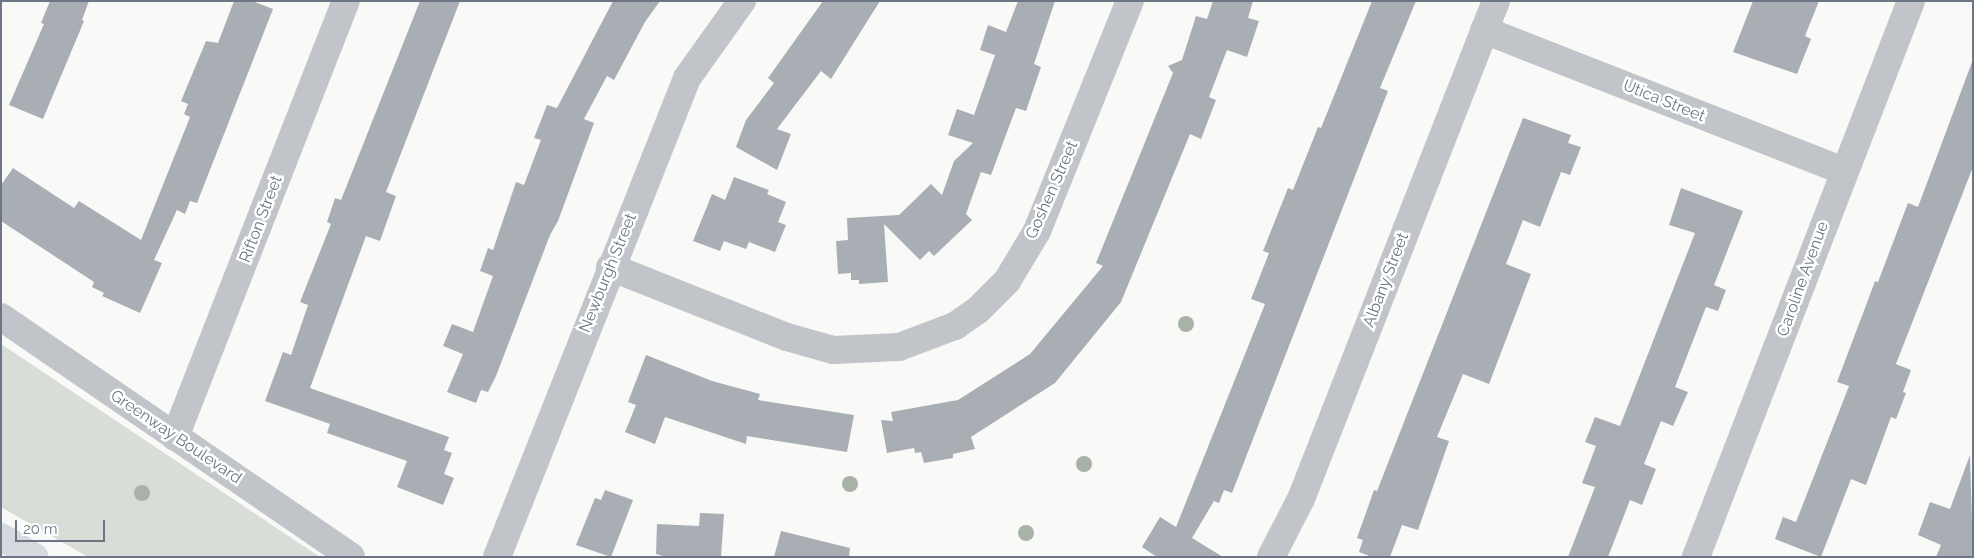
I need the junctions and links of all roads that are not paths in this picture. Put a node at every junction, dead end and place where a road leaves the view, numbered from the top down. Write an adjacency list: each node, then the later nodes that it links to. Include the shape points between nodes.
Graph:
1 (346, 1): 10 (street, Rifton Street)
2 (742, 1): 8 (street, Newburgh Street, via 687,78)
3 (1130, 1): 8 (street, Goshen Street, via 1037,231 1007,281 978,310 954,326 898,347 833,350 787,338)
4 (1496, 1): 6 (street, Albany Street)
5 (1911, 1): 7 (street, Caroline Avenue)
6 (1484, 30): 7 (street, Utica Street); 15 (street, Albany Street, via 1301,499)
7 (1844, 171): 16 (street, Caroline Avenue)
8 (610, 267): 14 (street, Newburgh Street)
9 (1, 316): 10 (street, Greenway Boulevard)
10 (175, 437): 13 (street, Greenway Boulevard)
11 (1, 537): 12 (highway)
12 (34, 557)
13 (351, 557)
14 (496, 557)
15 (1271, 557)
16 (1696, 557)

